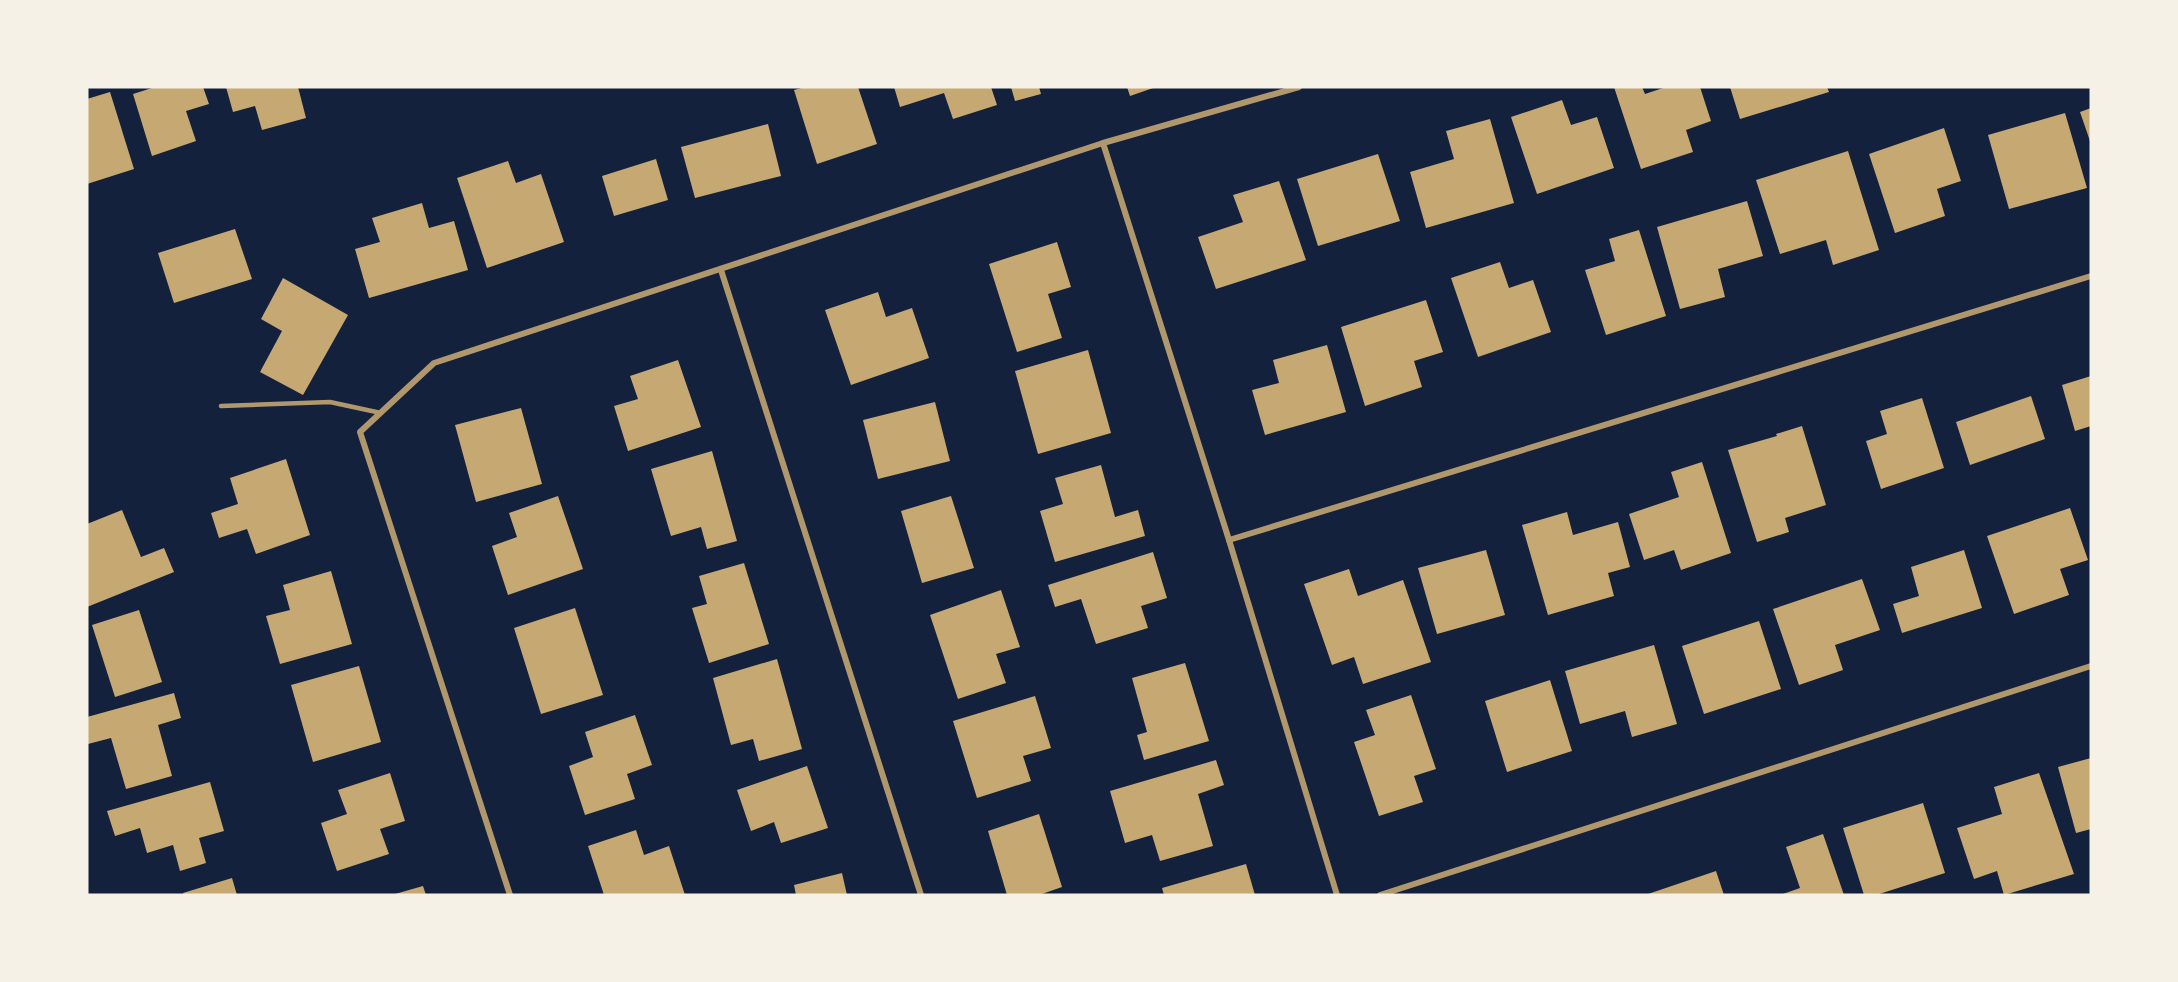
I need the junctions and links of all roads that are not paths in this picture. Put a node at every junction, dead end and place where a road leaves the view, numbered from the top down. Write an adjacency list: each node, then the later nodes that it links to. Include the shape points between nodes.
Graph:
1 (1299, 87): 2 (street)
2 (1103, 143): 3 (street); 7 (street)
3 (721, 270): 6 (street, via 434,363); 10 (street)
4 (2091, 276): 7 (street)
5 (221, 406): 6 (lane, via 330,402)
6 (381, 413): 9 (street, via 360,432)
7 (1229, 540): 11 (street)
8 (2091, 666): 12 (street)
9 (510, 895)
10 (921, 895)
11 (1336, 895)
12 (1380, 895)

